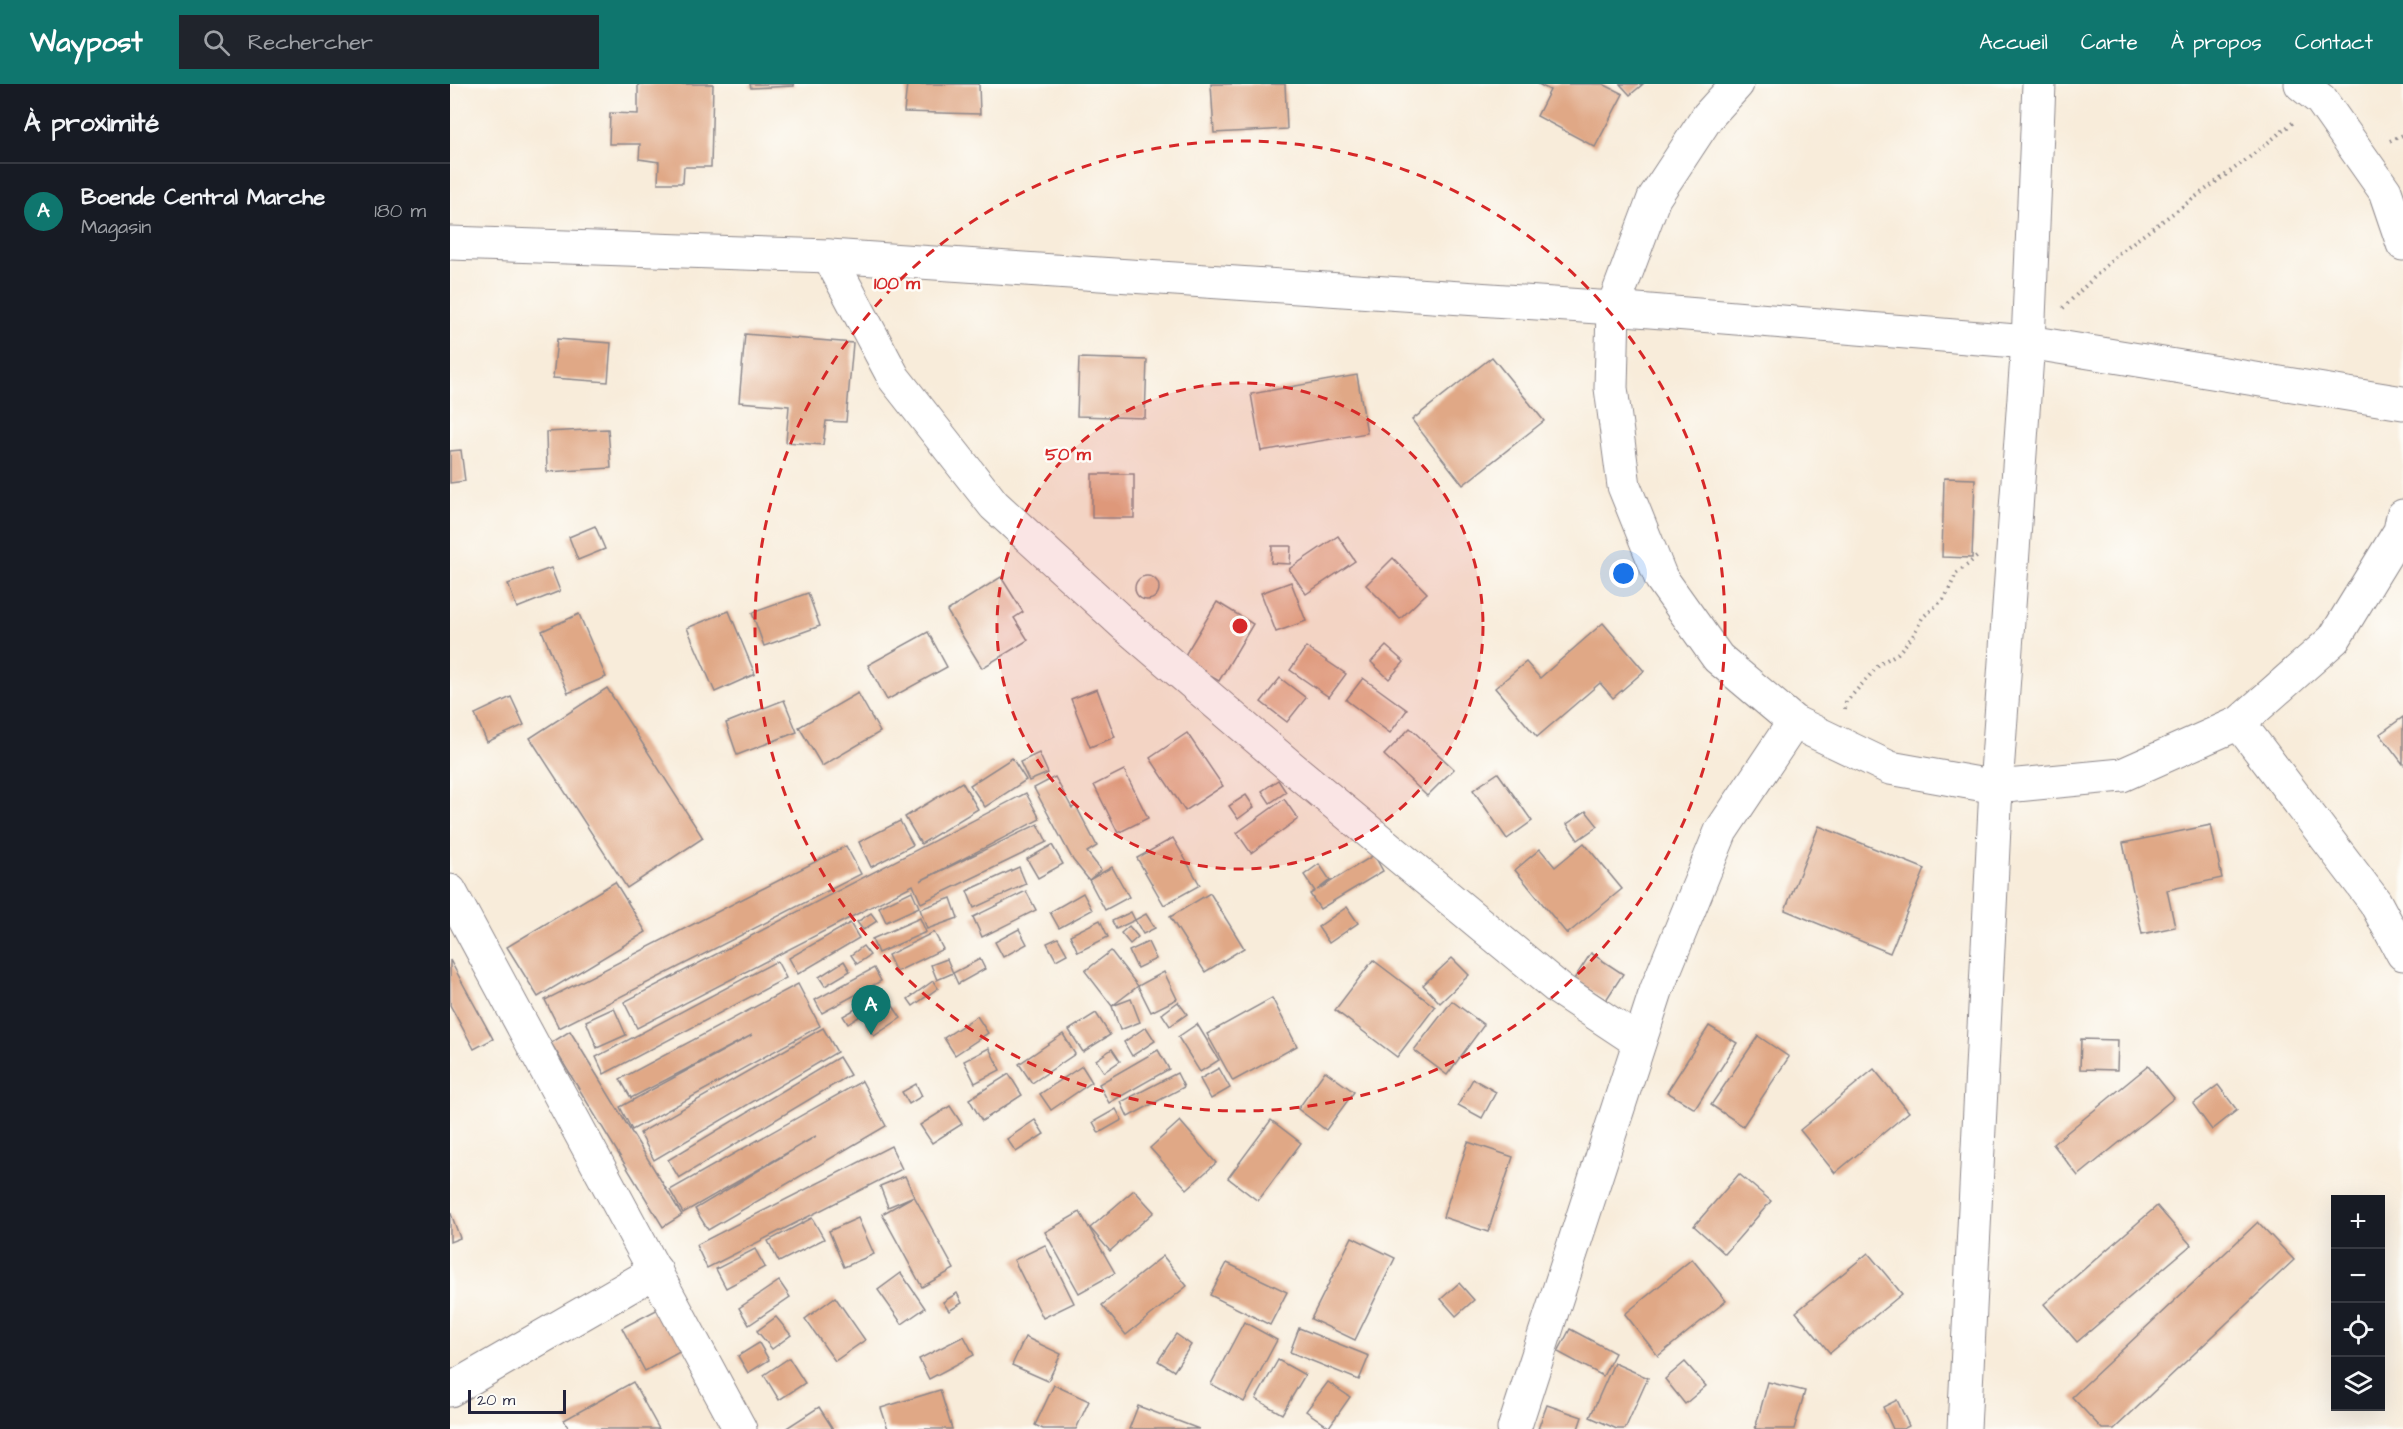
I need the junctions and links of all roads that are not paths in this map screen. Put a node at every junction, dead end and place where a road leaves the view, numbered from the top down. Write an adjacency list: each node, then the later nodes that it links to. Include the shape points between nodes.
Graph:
1 (1737, 84): 7 (street, via 1708,116 1654,198)
2 (2039, 84): 8 (street)
3 (2322, 89): 5 (street, via 2385,191)
4 (450, 243): 6 (street)
5 (2403, 244)
6 (829, 256): 7 (street); 16 (street, via 894,378 994,505 1126,626 1291,767 1559,989)
7 (1613, 308): 8 (street); 11 (street, via 1611,388 1624,486 1661,578 1718,658)
8 (2028, 342): 9 (street); 13 (street)
9 (2403, 403)
10 (2403, 516): 12 (street, via 2400,531 2334,639)
11 (1794, 722): 13 (street, via 1890,768); 16 (street, via 1721,831)
12 (2239, 723): 13 (street, via 2122,775); 15 (street, via 2375,902)
13 (1996, 787): 21 (street)
14 (451, 897): 17 (street)
15 (2403, 954)
16 (1639, 1042): 20 (street)
17 (656, 1271): 18 (street); 19 (street)
18 (450, 1390)
19 (740, 1429)
20 (1514, 1429)
21 (1964, 1429)

